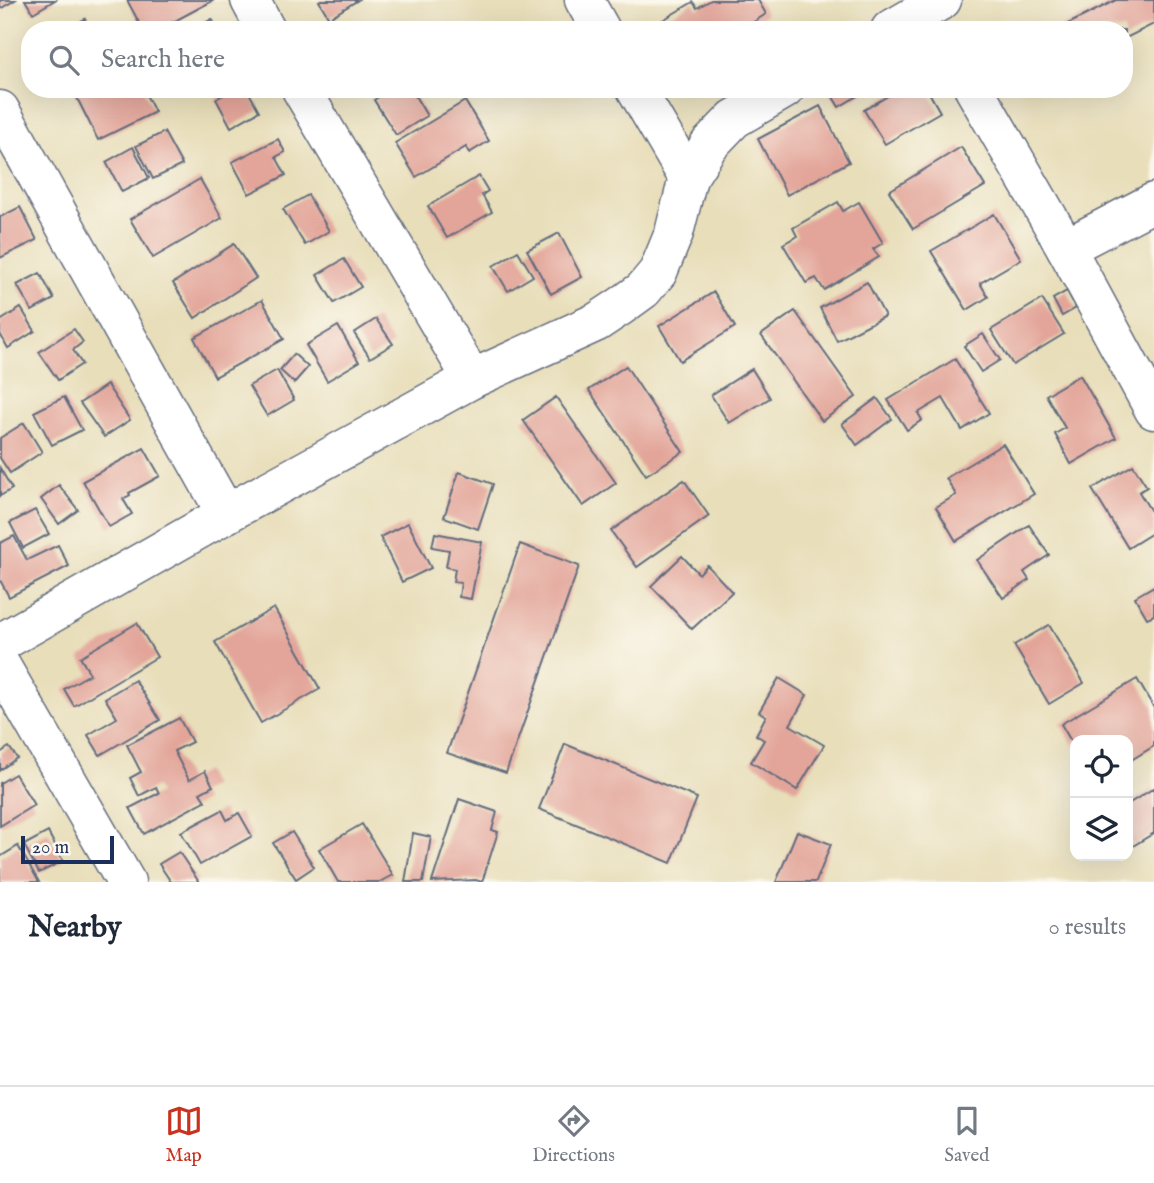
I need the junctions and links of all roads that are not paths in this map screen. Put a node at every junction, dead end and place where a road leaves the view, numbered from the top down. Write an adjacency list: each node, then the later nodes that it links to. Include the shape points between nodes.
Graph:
1 (250, 0): 4 (street)
2 (584, 0): 5 (street)
3 (935, 9): 6 (street)
4 (261, 21)
5 (596, 21)
6 (909, 21)
7 (306, 98): 15 (street)
8 (641, 98): 12 (street)
9 (770, 98): 12 (street, via 734,119 709,145)
10 (979, 98): 14 (street)
11 (0, 110): 17 (street)
12 (688, 178): 15 (street, via 674,233 658,272 643,290 597,322)
13 (1154, 202): 14 (street)
14 (1066, 248): 16 (street)
15 (472, 379): 17 (street)
16 (1154, 410)
17 (226, 514): 18 (street)
18 (0, 643)
19 (0, 664): 20 (street)
20 (126, 882)

